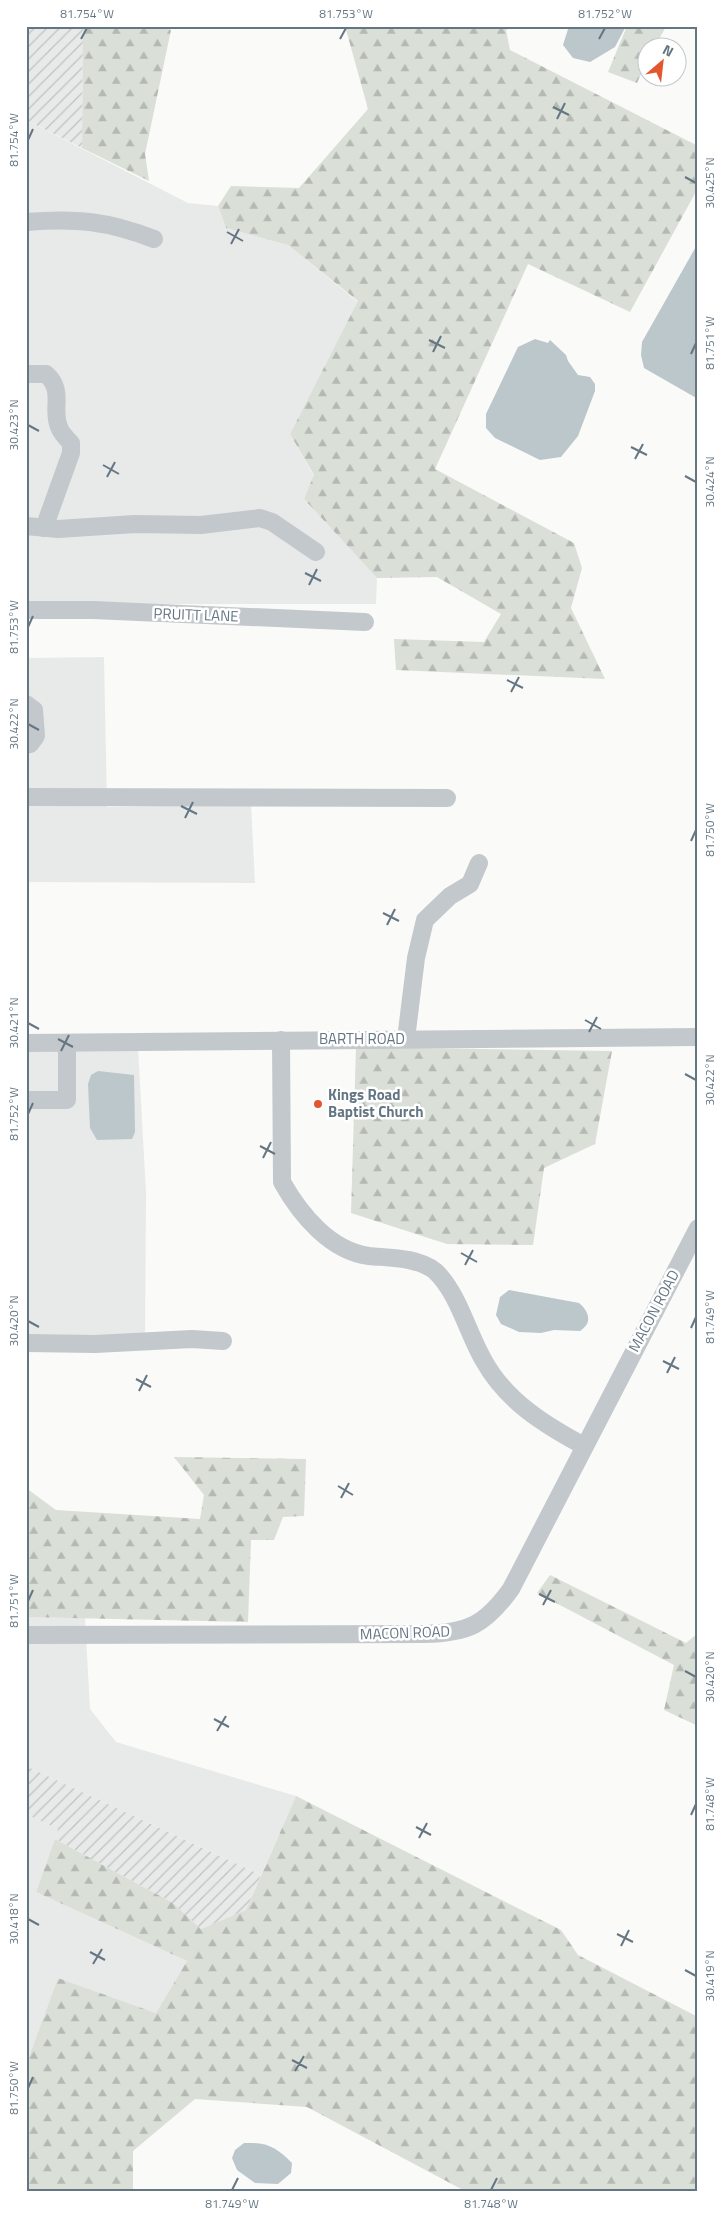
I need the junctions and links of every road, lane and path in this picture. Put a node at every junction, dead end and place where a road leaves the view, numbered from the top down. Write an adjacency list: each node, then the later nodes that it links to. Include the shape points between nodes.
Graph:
1 (26, 222): 2 (street, via 98,222)
2 (154, 239)
3 (26, 374): 5 (street, via 46,374 52,379 56,387 58,427 71,443)
4 (26, 526): 5 (street)
5 (44, 528): 6 (street, via 201,525 260,518 272,522)
6 (316, 552)
7 (26, 610): 8 (street, PRUITT LANE)
8 (365, 622)
9 (26, 704): 10 (street, via 34,710 36,736)
10 (26, 745)
11 (26, 797): 12 (street)
12 (447, 798)
13 (479, 864): 15 (street, via 470,884 450,896 425,920 416,958)
14 (698, 1037): 15 (street, BARTH ROAD)
15 (406, 1039): 16 (street, BARTH ROAD)
16 (281, 1040): 18 (street, BARTH ROAD); 23 (street, via 282,1182 295,1203 321,1233 346,1249 366,1256 418,1263 433,1270 445,1282 484,1362 500,1384 520,1405 548,1426)
17 (26, 1043): 18 (street, BARTH ROAD)
18 (67, 1043): 19 (street, via 67,1100)
19 (26, 1100)
20 (698, 1228): 23 (street, MACON ROAD)
21 (223, 1341): 22 (street)
22 (26, 1343)
23 (584, 1446): 24 (street, MACON ROAD, via 511,1589 498,1607 465,1630 424,1634)
24 (26, 1635)

